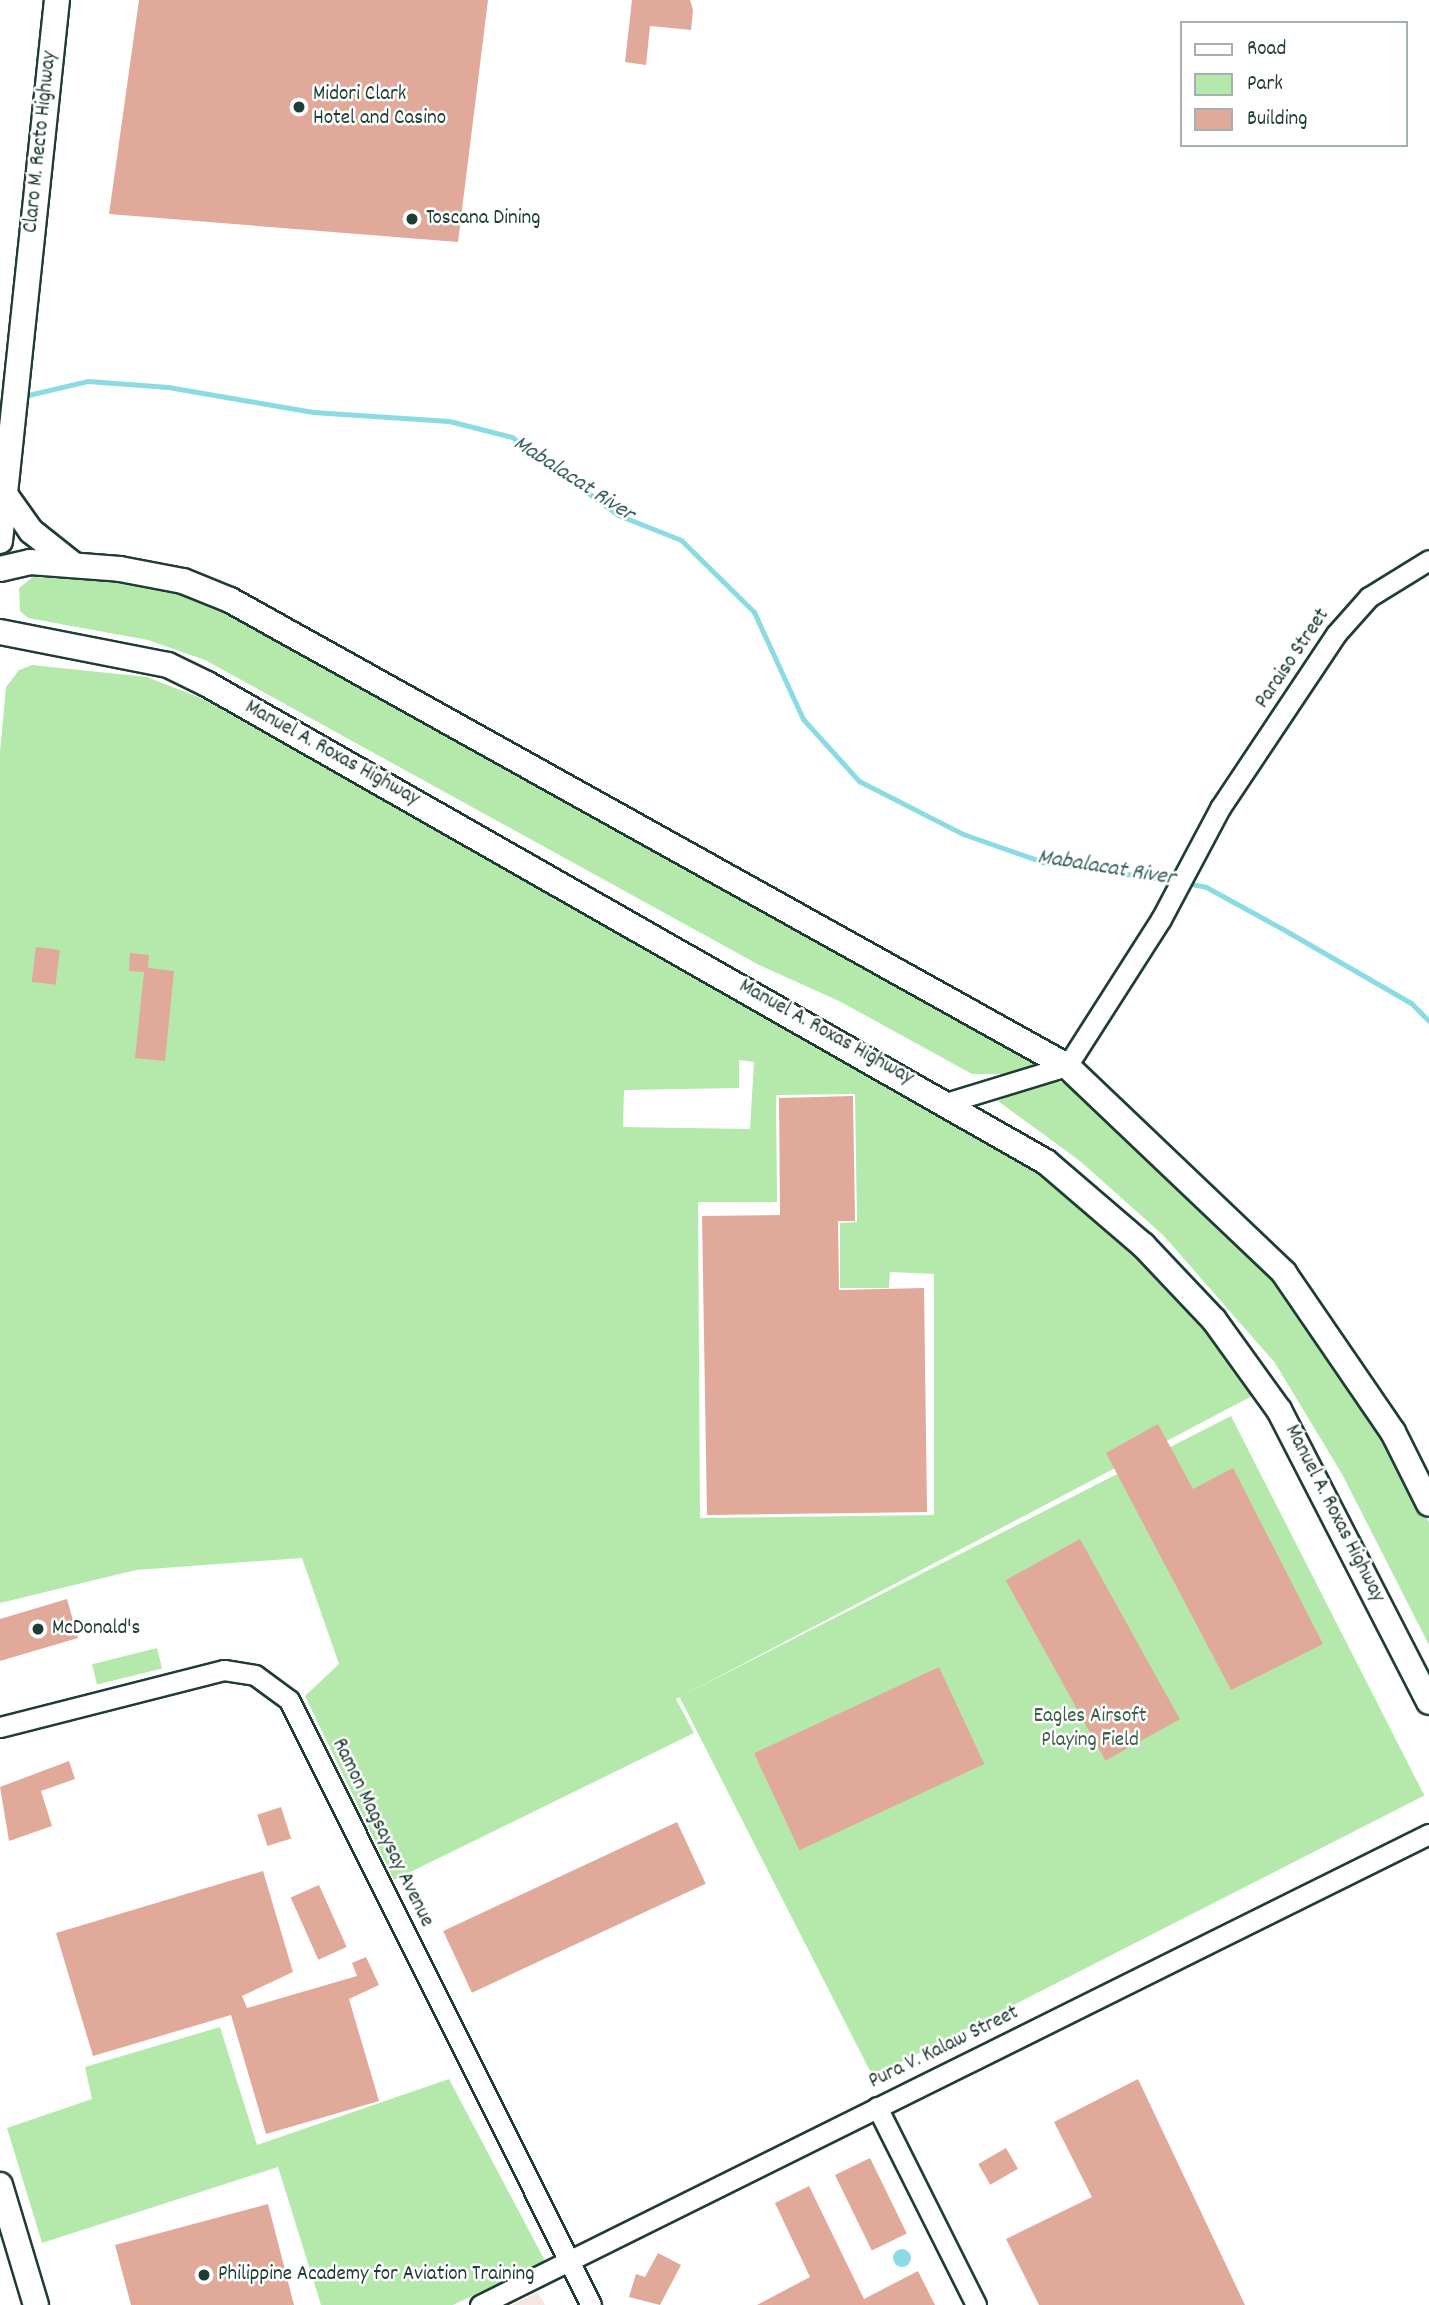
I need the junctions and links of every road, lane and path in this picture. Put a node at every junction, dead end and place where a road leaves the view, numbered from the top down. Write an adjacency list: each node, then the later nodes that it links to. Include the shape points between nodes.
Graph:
1 (57, 0): 2 (main road, Claro M. Recto Highway)
2 (2, 495): 3 (main road); 5 (main road, via 31,531)
3 (0, 541)
4 (1429, 560): 8 (street, Paraiso Street, via 1352,613 1220,808 1161,919)
5 (74, 565): 6 (main road, via 30,562); 8 (main road, via 183,581 230,600)
6 (0, 569)
7 (0, 632): 9 (main road, Manuel A. Roxas Highway, via 168,665 207,684)
8 (1067, 1066): 9 (street); 10 (main road, via 1284,1273 1386,1421)
9 (949, 1102): 11 (main road, Manuel A. Roxas Highway, via 1046,1162 1143,1245 1214,1320 1318,1476)
10 (1429, 1504)
11 (1429, 1702)
12 (0, 1727): 16 (street, Ramon Magsaysay Avenue, via 224,1670 274,1685 299,1716)
13 (1429, 1834): 14 (street, Pura V. Kalaw Street)
14 (877, 2107): 16 (street, Pura V. Kalaw Street); 20 (street)
15 (0, 2185): 17 (main road)
16 (569, 2260): 18 (street, Pura V. Kalaw Street); 19 (street, Ramon Magsaysay Avenue)
17 (36, 2305)
18 (480, 2305)
19 (591, 2305)
20 (976, 2305)

